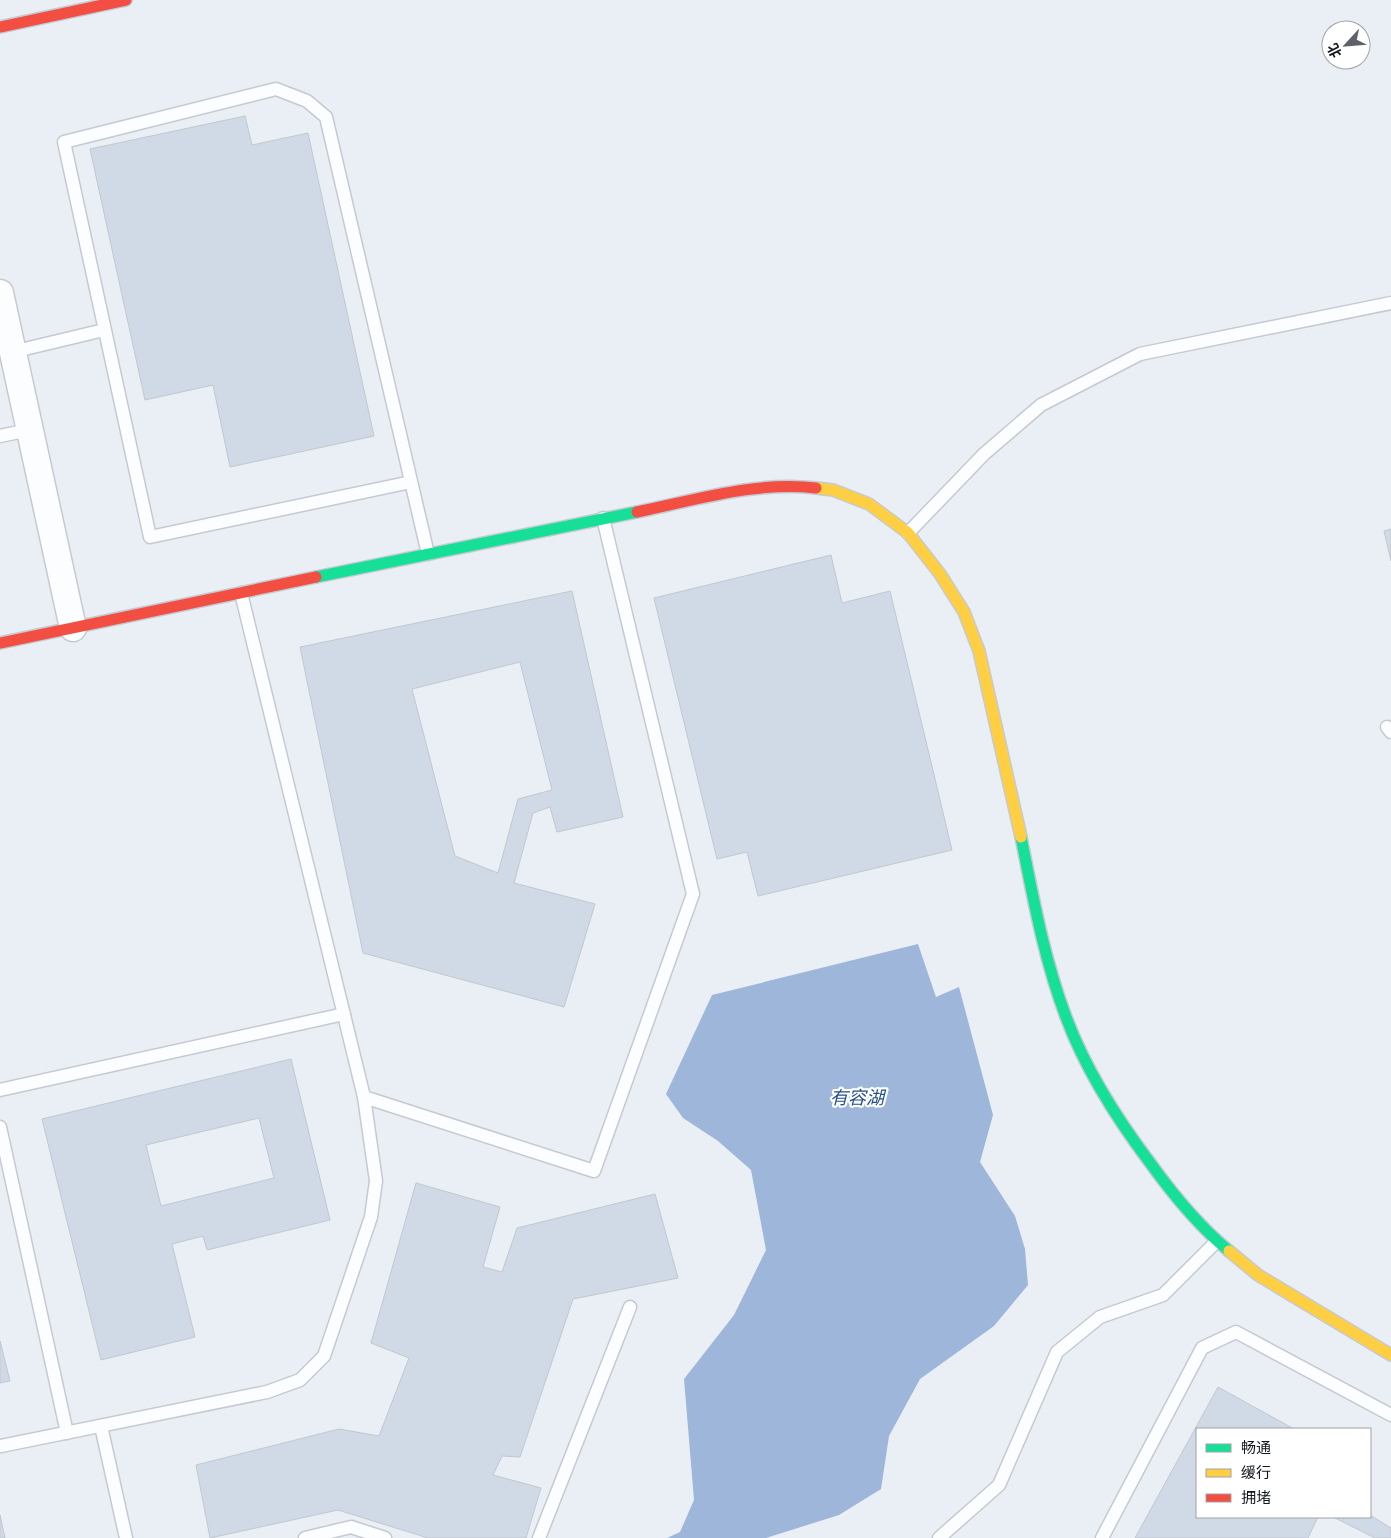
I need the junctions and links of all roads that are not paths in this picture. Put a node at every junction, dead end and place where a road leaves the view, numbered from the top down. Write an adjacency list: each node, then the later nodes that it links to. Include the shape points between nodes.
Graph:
1 (126, 0): 2 (street)
2 (0, 27)
3 (0, 293): 6 (street)
4 (1391, 303): 11 (lane, via 1140,354 1041,404 984,454)
5 (104, 330): 6 (lane); 9 (lane, via 150,537); 9 (lane, via 64,142 276,89 307,100 326,117)
6 (12, 352): 7 (street)
7 (29, 430): 8 (lane); 14 (street)
8 (0, 436)
9 (411, 482): 12 (lane)
10 (604, 518): 11 (street, via 761,487 797,486 833,490 869,504); 12 (street); 18 (lane, via 693,894 594,1171)
11 (908, 533): 20 (street, via 964,612 979,651 1041,935 1066,1017 1096,1084 1134,1142 1175,1197)
12 (428, 554): 13 (street)
13 (241, 593): 14 (street); 16 (lane)
14 (73, 628): 15 (street)
15 (0, 643)
16 (344, 1014): 17 (lane); 18 (lane)
17 (0, 1090)
18 (364, 1097): 24 (lane, via 376,1181 371,1217 324,1356 300,1380 267,1392)
19 (0, 1127): 25 (lane)
20 (1217, 1241): 22 (street, via 1258,1276); 31 (lane, via 1163,1295 1100,1317 1057,1352 999,1485)
21 (630, 1307): 30 (lane)
22 (1391, 1355)
23 (1391, 1415): 32 (lane, via 1236,1332 1202,1348)
24 (102, 1426): 25 (lane); 27 (lane)
25 (67, 1433): 26 (lane)
26 (1, 1446)
27 (126, 1538)
28 (304, 1538): 29 (lane, via 351,1527)
29 (385, 1538)
30 (539, 1538)
31 (940, 1538)
32 (1102, 1538)

